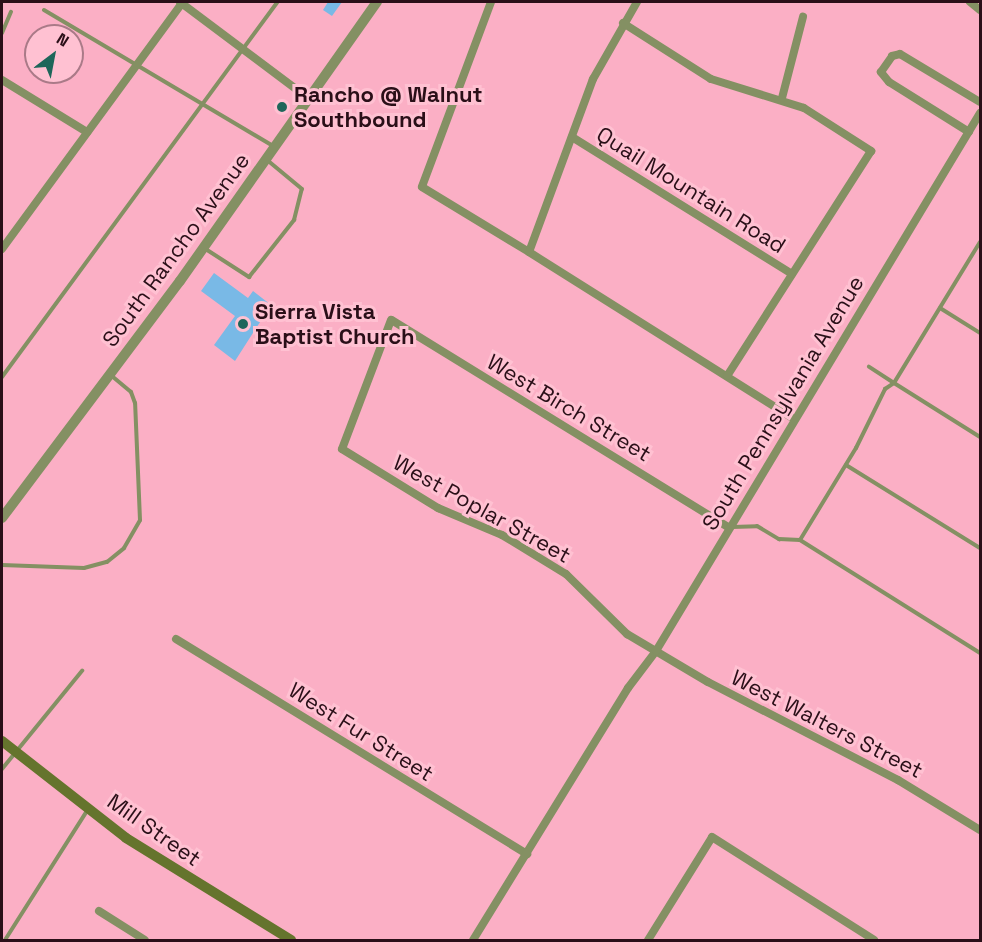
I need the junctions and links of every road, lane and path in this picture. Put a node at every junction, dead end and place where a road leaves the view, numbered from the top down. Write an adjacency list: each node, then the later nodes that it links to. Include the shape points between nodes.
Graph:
1 (181, 2): 13 (street); 14 (street)
2 (277, 2): 13 (lane)
3 (377, 2): 16 (street, South Rancho Avenue)
4 (491, 2): 29 (street, via 422,187)
5 (637, 2): 11 (street)
6 (970, 2): 8 (street)
7 (44, 10): 14 (lane)
8 (981, 10)
9 (10, 12): 12 (lane)
10 (803, 17): 17 (street)
11 (623, 24): 17 (street, via 711,79); 23 (street, via 593,79)
12 (2, 33)
13 (243, 49): 16 (street); 19 (lane)
14 (136, 65): 19 (lane); 21 (street)
15 (2, 80): 21 (street)
16 (308, 98): 24 (street, South Rancho Avenue)
17 (782, 98): 30 (street, via 831,123 871,151)
18 (981, 102): 22 (street, via 900,54 892,56 881,72 889,82)
19 (202, 104): 24 (lane); 37 (lane)
20 (981, 113): 22 (street, South Pennsylvania Avenue)
21 (87, 132): 28 (street)
22 (969, 132): 39 (street, South Pennsylvania Avenue)
23 (572, 137): 29 (street); 30 (street, Quail Mountain Road)
24 (274, 147): 25 (street, South Rancho Avenue)
25 (266, 159): 27 (street, South Rancho Avenue); 27 (lane, via 302,189 294,219 249,277)
26 (981, 242): 31 (lane)
27 (203, 248): 35 (street, South Rancho Avenue)
28 (2, 249)
29 (529, 252): 36 (street)
30 (792, 274): 36 (street)
31 (940, 308): 33 (lane); 38 (lane)
32 (391, 320): 43 (street, West Birch Street); 48 (street, West Poplar Street, via 342,449 438,508 502,536 566,574 611,621)
33 (981, 333)
34 (869, 367): 38 (lane)
35 (110, 374): 42 (street, South Rancho Avenue); 46 (lane, via 131,392 135,403 140,520 124,548 107,562 84,568)
36 (727, 376): 39 (street)
37 (2, 377)
38 (894, 383): 40 (lane); 41 (lane, via 876,404)
39 (794, 419): 43 (street, South Pennsylvania Avenue)
40 (981, 437)
41 (846, 465): 44 (lane); 45 (lane)
42 (2, 518)
43 (728, 527): 44 (lane, via 758,526 778,539); 48 (street, South Pennsylvania Avenue)
44 (800, 540): 49 (lane)
45 (981, 548)
46 (2, 565)
47 (176, 639): 56 (street, West Fur Street)
48 (656, 651): 55 (street, West Walters Street, via 898,780); 56 (street, South Pennsylvania Avenue, via 614,710)
49 (981, 653)
50 (82, 671): 52 (lane)
51 (2, 741): 52 (main road, Mill Street)
52 (16, 752): 53 (lane); 54 (main road, Mill Street)
53 (2, 769)
54 (89, 808): 58 (main road, Mill Street, via 166,865); 59 (lane)
55 (981, 830)
56 (527, 855): 62 (street, South Pennsylvania Avenue)
57 (99, 911): 60 (street)
58 (275, 936): 61 (main road, Mill Street)
59 (5, 940)
60 (145, 940)
61 (291, 940)
62 (473, 940)
63 (648, 940): 64 (street, via 711,837)
64 (874, 940)

